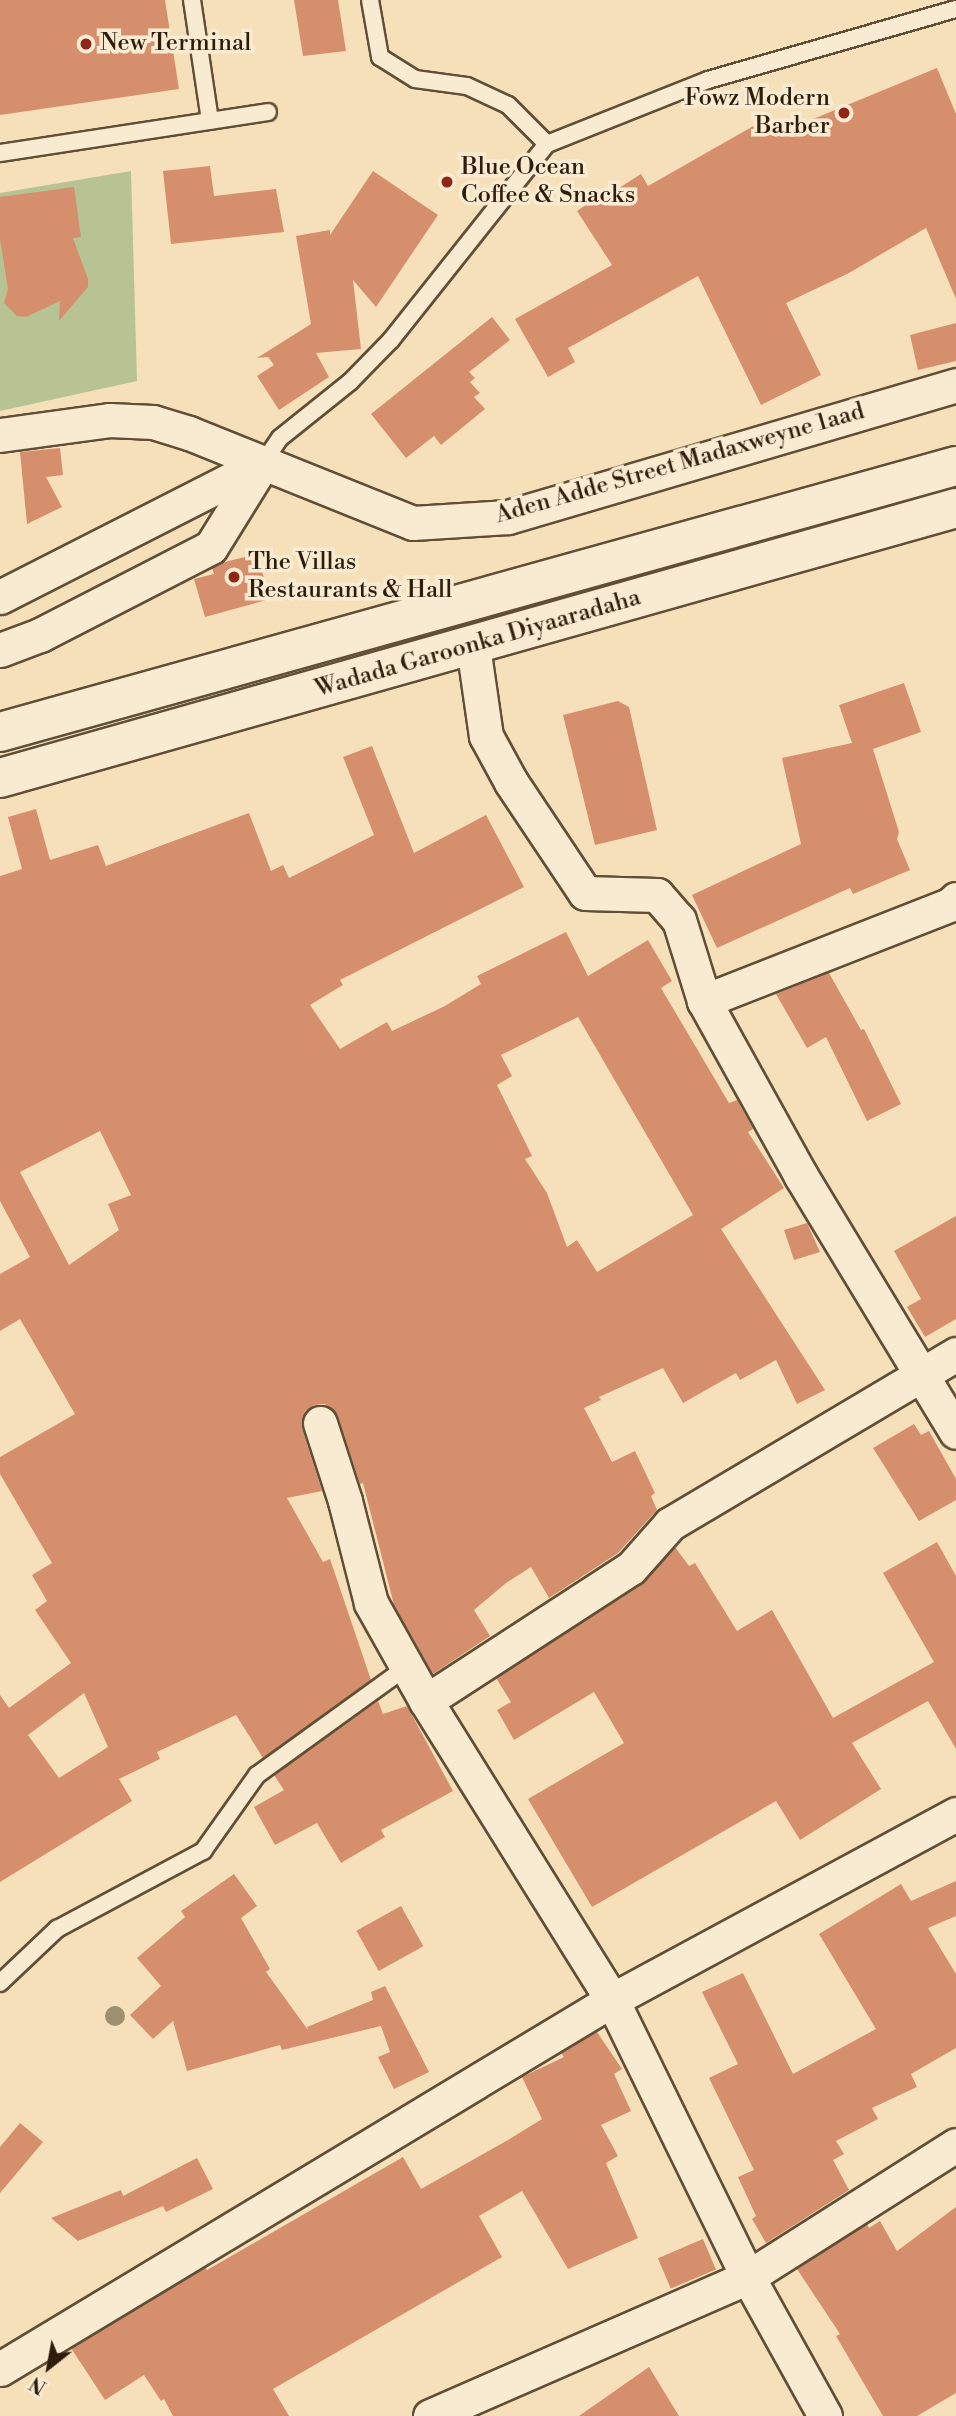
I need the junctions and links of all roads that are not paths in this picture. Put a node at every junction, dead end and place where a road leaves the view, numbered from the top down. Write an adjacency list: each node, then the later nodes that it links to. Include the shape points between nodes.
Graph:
1 (192, 0): 5 (lane)
2 (370, 0): 6 (lane, via 380,57 415,79 467,86 508,105)
3 (956, 9): 6 (lane, via 708,80)
4 (268, 112): 5 (lane)
5 (210, 121): 7 (lane)
6 (547, 144): 10 (lane, via 391,340 350,382 280,438)
7 (0, 153)
8 (956, 385): 10 (street, Aden Adde Street Madaxweyne 1aad, via 508,517 412,523)
9 (0, 435): 10 (street, Aden Adde Street Madaxweyne 1aad, via 109,420 153,422)
10 (263, 463): 13 (street); 15 (street, via 211,547 40,635)
11 (956, 466): 16 (main road, Wadada Garoonka Diyaaradaha)
12 (956, 508): 14 (main road, Wadada Garoonka Diyaaradaha)
13 (0, 597)
14 (473, 646): 17 (main road, Wadada Garoonka Diyaaradaha); 19 (street, via 486,736 511,782 585,892 657,895 679,920)
15 (0, 650)
16 (0, 732)
17 (0, 778)
18 (956, 899): 19 (street)
19 (704, 1001): 21 (street, via 800,1176)
20 (956, 1354): 21 (street)
21 (922, 1373): 23 (street); 25 (street, via 670,1524 631,1568)
22 (320, 1423): 24 (street, via 370,1603)
23 (956, 1432)
24 (407, 1667): 25 (street); 27 (lane, via 257,1775 203,1851 57,1929)
25 (426, 1701): 28 (street)
26 (956, 1814): 28 (street)
27 (0, 1983)
28 (612, 2000): 30 (street); 31 (street)
29 (956, 2145): 30 (street)
30 (748, 2277): 32 (street); 33 (street)
31 (0, 2369)
32 (430, 2416)
33 (825, 2416)

